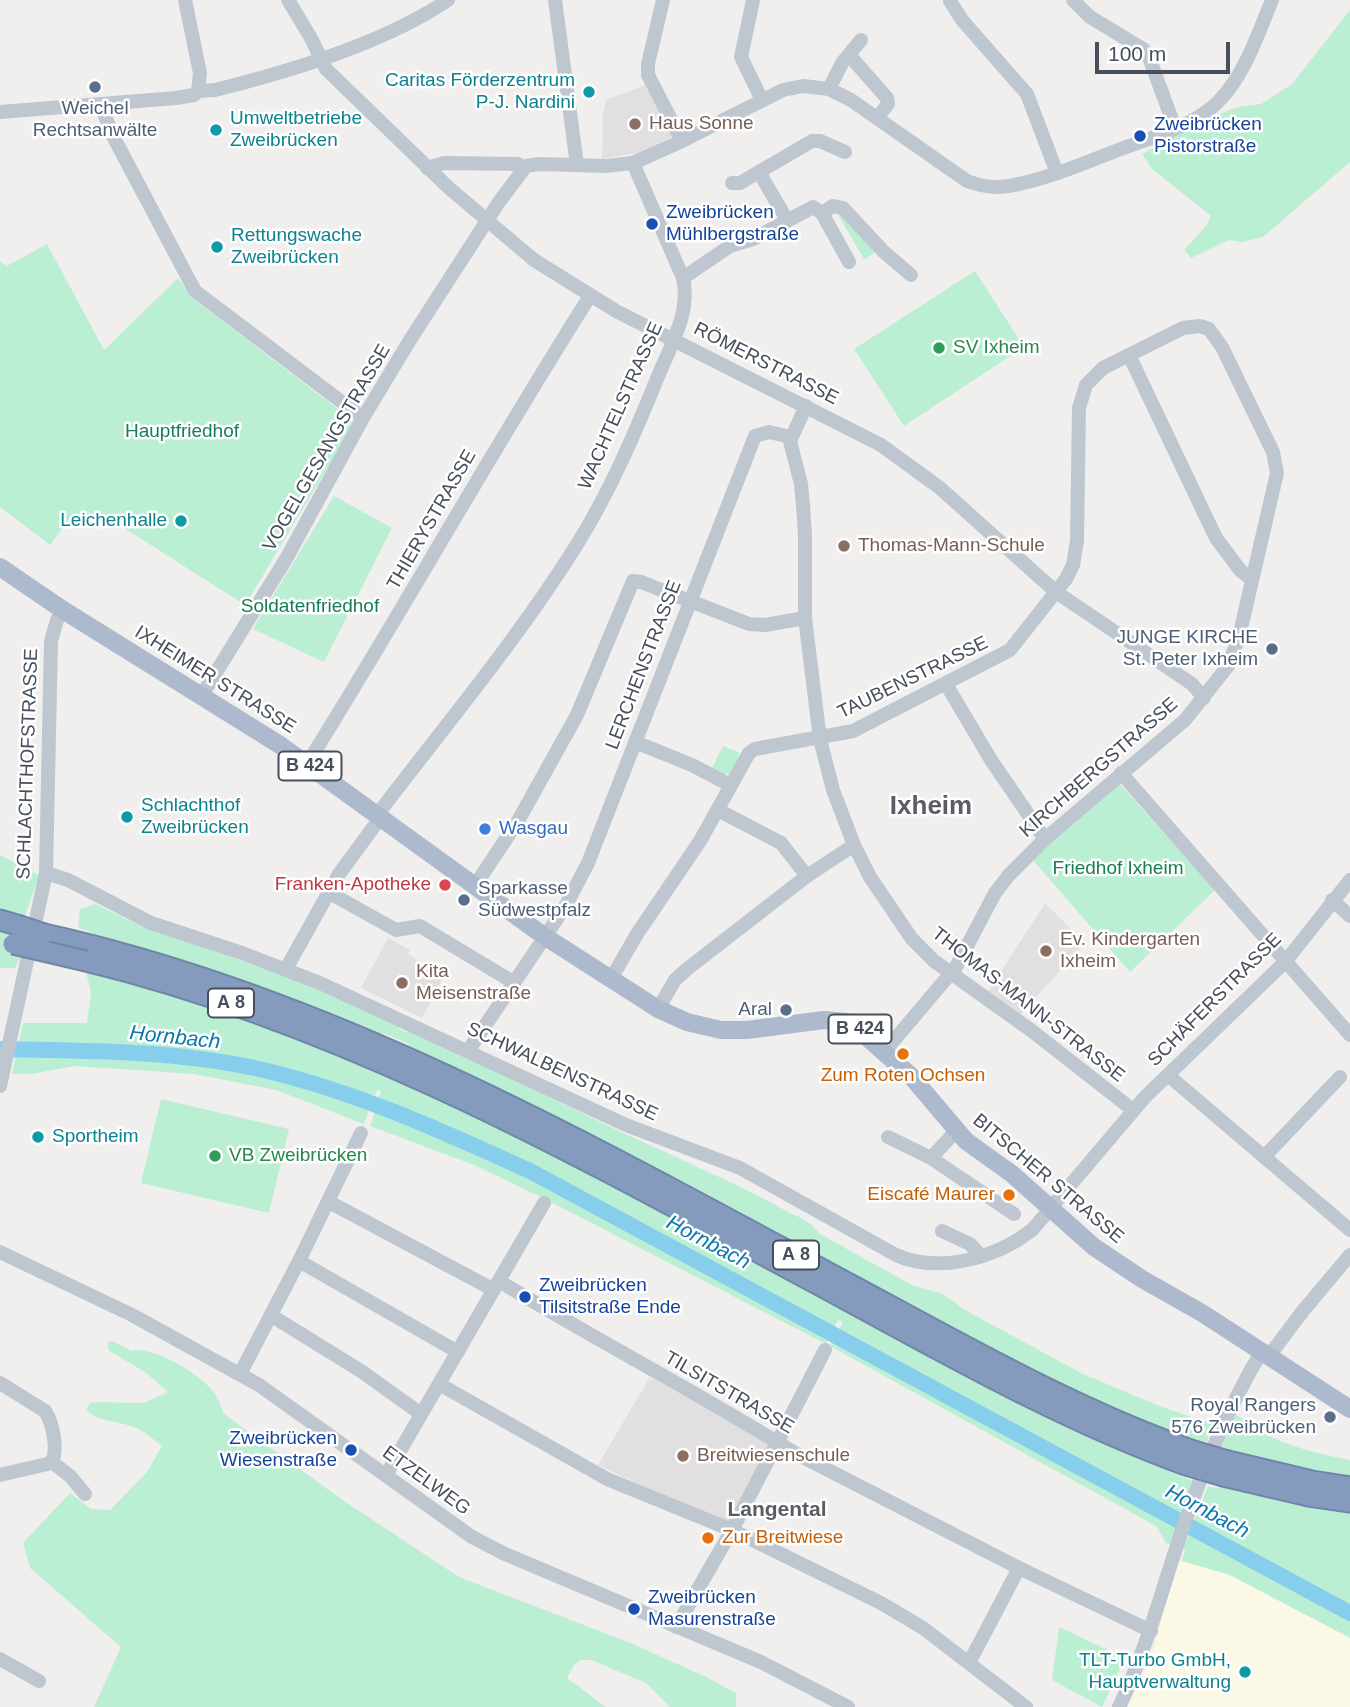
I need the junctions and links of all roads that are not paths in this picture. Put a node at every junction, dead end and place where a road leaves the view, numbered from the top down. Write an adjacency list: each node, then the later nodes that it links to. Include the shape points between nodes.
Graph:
1 (185, 0): 14 (street, via 200,73)
2 (288, 0): 12 (street, RÖMERSTRASSE)
3 (448, 0): 12 (street, via 412,23)
4 (555, 0): 24 (street)
5 (663, 0): 20 (street, via 648,75)
6 (753, 0): 15 (street, via 741,57)
7 (1073, 0): 19 (street, via 1090,17 1143,49)
8 (950, 1): 27 (street, via 1027,94)
9 (1267, 2): 19 (street, via 1246,62 1228,91 1202,114)
10 (861, 40): 11 (street)
11 (849, 55): 13 (street); 18 (street, via 887,98)
12 (320, 58): 14 (street, via 228,87); 25 (street, RÖMERSTRASSE)
13 (829, 89): 15 (street, via 803,86); 18 (street)
14 (198, 91): 16 (street, via 186,97)
15 (762, 100): 20 (street)
16 (100, 104): 17 (street); 39 (street, via 195,291)
17 (0, 112)
18 (877, 118): 27 (street, via 957,176 977,185 1007,187)
19 (1175, 128): 27 (street)
20 (682, 141): 22 (street)
21 (845, 152): 26 (street, via 812,141)
22 (633, 163): 24 (street); 34 (street, WACHTELSTRASSE)
23 (518, 164): 25 (street, via 444,163)
24 (577, 165): 31 (street, VOGELGESANGSTRASSE, via 526,166)
25 (428, 168): 31 (street, RÖMERSTRASSE)
26 (759, 172): 28 (street); 30 (street)
27 (1057, 173)
28 (732, 183)
29 (822, 213): 30 (street, via 813,208); 32 (street); 33 (street, via 833,206 843,208)
30 (787, 220): 34 (street, via 730,246)
31 (487, 222): 35 (street, RÖMERSTRASSE); 39 (street, VOGELGESANGSTRASSE)
32 (849, 262)
33 (911, 275)
34 (683, 278): 36 (street, WACHTELSTRASSE, via 686,299)
35 (590, 296): 36 (street, RÖMERSTRASSE); 53 (street, THIERYSTRASSE)
36 (673, 339): 38 (street, RÖMERSTRASSE); 57 (street, WACHTELSTRASSE, via 626,452 577,545)
37 (1129, 355): 41 (street, TAUBENSTRASSE, via 1183,328 1209,329 1273,452); 43 (street, via 1216,538); 44 (street, TAUBENSTRASSE, via 1097,372 1082,394 1077,430 1076,550 1070,572)
38 (806, 406): 40 (street); 44 (street, RÖMERSTRASSE, via 906,462)
39 (363, 418): 49 (street, VOGELGESANGSTRASSE, via 286,559)
40 (791, 437): 45 (street, LERCHENSTRASSE, via 769,432 755,436); 47 (street, THOMAS-MANN-STRASSE, via 805,535)
41 (1276, 483): 43 (street, KIRCHBERGSTRASSE)
42 (0, 566): 46 (main road, IXHEIMER STRASSE / B 424)
43 (1251, 579): 50 (street, KIRCHBERGSTRASSE, via 1235,651)
44 (1056, 592): 48 (street, TAUBENSTRASSE, via 1010,650); 50 (street, RÖMERSTRASSE, via 1192,684)
45 (690, 601): 47 (street, via 755,625); 52 (street, LERCHENSTRASSE); 63 (street, via 641,582 630,584 577,715 518,821)
46 (63, 610): 49 (main road, IXHEIMER STRASSE / B 424); 60 (street, SCHLACHTHOFSTRASSE, via 51,641)
47 (805, 618): 51 (street, THOMAS-MANN-STRASSE)
48 (946, 684): 51 (street, TAUBENSTRASSE, via 853,732); 58 (street)
49 (202, 695): 53 (main road, IXHEIMER STRASSE / B 424)
50 (1204, 698): 54 (street, KIRCHBERGSTRASSE, via 1177,728)
51 (820, 739): 55 (street, TAUBENSTRASSE, via 755,749 743,760); 59 (street, THOMAS-MANN-STRASSE)
52 (635, 742): 55 (street); 68 (street, LERCHENSTRASSE, via 588,863)
53 (307, 764): 57 (main road, IXHEIMER STRASSE / B 424)
54 (1121, 774): 58 (street, KIRCHBERGSTRASSE); 70 (street)
55 (730, 785): 56 (street, TAUBENSTRASSE)
56 (718, 810): 61 (street, via 780,843); 73 (street, TAUBENSTRASSE)
57 (379, 816): 63 (main road, IXHEIMER STRASSE / B 424); 64 (street, WACHTELSTRASSE)
58 (1045, 839): 72 (street, KIRCHBERGSTRASSE, via 1002,884)
59 (854, 845): 61 (street); 72 (street, THOMAS-MANN-STRASSE, via 912,939)
60 (46, 873): 71 (street, SCHWALBENSTRASSE, via 151,923); 76 (street, SCHLACHTHOFSTRASSE)
61 (807, 876): 75 (street, via 687,969)
62 (1350, 880): 65 (street, SCHÄFERSTRASSE)
63 (474, 887): 68 (main road, IXHEIMER STRASSE / B 424)
64 (328, 892): 71 (street, WACHTELSTRASSE); 74 (street, via 396,930 420,926)
65 (1332, 900): 66 (street); 70 (street, SCHÄFERSTRASSE)
66 (1350, 915)
67 (8, 931): 69 (highway, A 8, bridge); 69 (highway, A 8, bridge, via 44,934)
68 (544, 936): 73 (main road, IXHEIMER STRASSE / B 424); 74 (street, LERCHENSTRASSE)
69 (88, 953): 114 (highway, A 8, bridge, via 401,1062 1045,1405 1144,1449 1188,1457 1298,1494)
70 (1285, 962): 77 (street); 80 (street, SCHÄFERSTRASSE)
71 (286, 969): 78 (street, SCHWALBENSTRASSE)
72 (950, 974): 79 (street, KIRCHBERGSTRASSE); 83 (street, THOMAS-MANN-STRASSE)
73 (611, 979): 75 (main road, BITSCHER STRASSE / B 424)
74 (513, 982): 78 (street, LERCHENSTRASSE)
75 (658, 1009): 79 (main road, BITSCHER STRASSE / B 424, via 721,1030 846,1022)
76 (9, 1022): 82 (street, SCHLACHTHOFSTRASSE)
77 (1350, 1035)
78 (468, 1051): 96 (street, SCHWALBENSTRASSE, via 626,1125 740,1168 908,1260 937,1264)
79 (886, 1051): 84 (main road, BITSCHER STRASSE / B 424)
80 (1168, 1076): 83 (street, SCHÄFERSTRASSE); 87 (street)
81 (1340, 1077): 87 (street)
82 (1, 1079)
83 (1133, 1110): 91 (street, SCHÄFERSTRASSE)
84 (956, 1131): 88 (street); 91 (main road, BITSCHER STRASSE / B 424)
85 (361, 1133): 89 (street)
86 (888, 1137): 88 (street)
87 (1264, 1157): 93 (street)
88 (931, 1158): 92 (street)
89 (329, 1202): 98 (street); 99 (street, TILSITSTRASSE)
90 (544, 1203): 99 (street)
91 (1051, 1210): 96 (street, SCHWALBENSTRASSE, via 1021,1238); 103 (main road, BITSCHER STRASSE / B 424, via 1114,1261)
92 (1014, 1214)
93 (1350, 1230)
94 (942, 1231): 96 (street, via 970,1244)
95 (0, 1252): 104 (street, ETZELWEG, via 132,1315)
96 (980, 1255)
97 (1350, 1255): 103 (street)
98 (299, 1262): 100 (street); 102 (street)
99 (496, 1285): 102 (street); 109 (street, TILSITSTRASSE)
100 (272, 1316): 104 (street); 108 (street)
101 (825, 1350): 109 (street)
102 (458, 1352): 106 (street)
103 (1266, 1353): 107 (main road, BITSCHER STRASSE / B 424); 118 (street, via 1232,1403)
104 (240, 1374): 112 (street, ETZELWEG)
105 (0, 1383): 110 (street, via 49,1417 55,1451)
106 (439, 1384): 108 (street); 115 (street, via 607,1479)
107 (1350, 1409)
108 (421, 1414): 112 (street)
109 (778, 1442): 115 (street); 116 (street, TILSITSTRASSE)
110 (52, 1462): 111 (street); 113 (street)
111 (0, 1475)
112 (386, 1475): 117 (street, ETZELWEG, via 483,1542)
113 (85, 1494)
114 (1349, 1499)
115 (732, 1530): 117 (street); 120 (street, via 881,1603)
116 (1019, 1568): 118 (street, TILSITSTRASSE); 120 (street)
117 (676, 1627): 122 (street, ETZELWEG, via 761,1662)
118 (1151, 1631): 124 (street)
119 (0, 1659): 121 (street)
120 (969, 1663): 123 (street)
121 (39, 1681)
122 (848, 1707)
123 (1026, 1707)
124 (1119, 1707)

